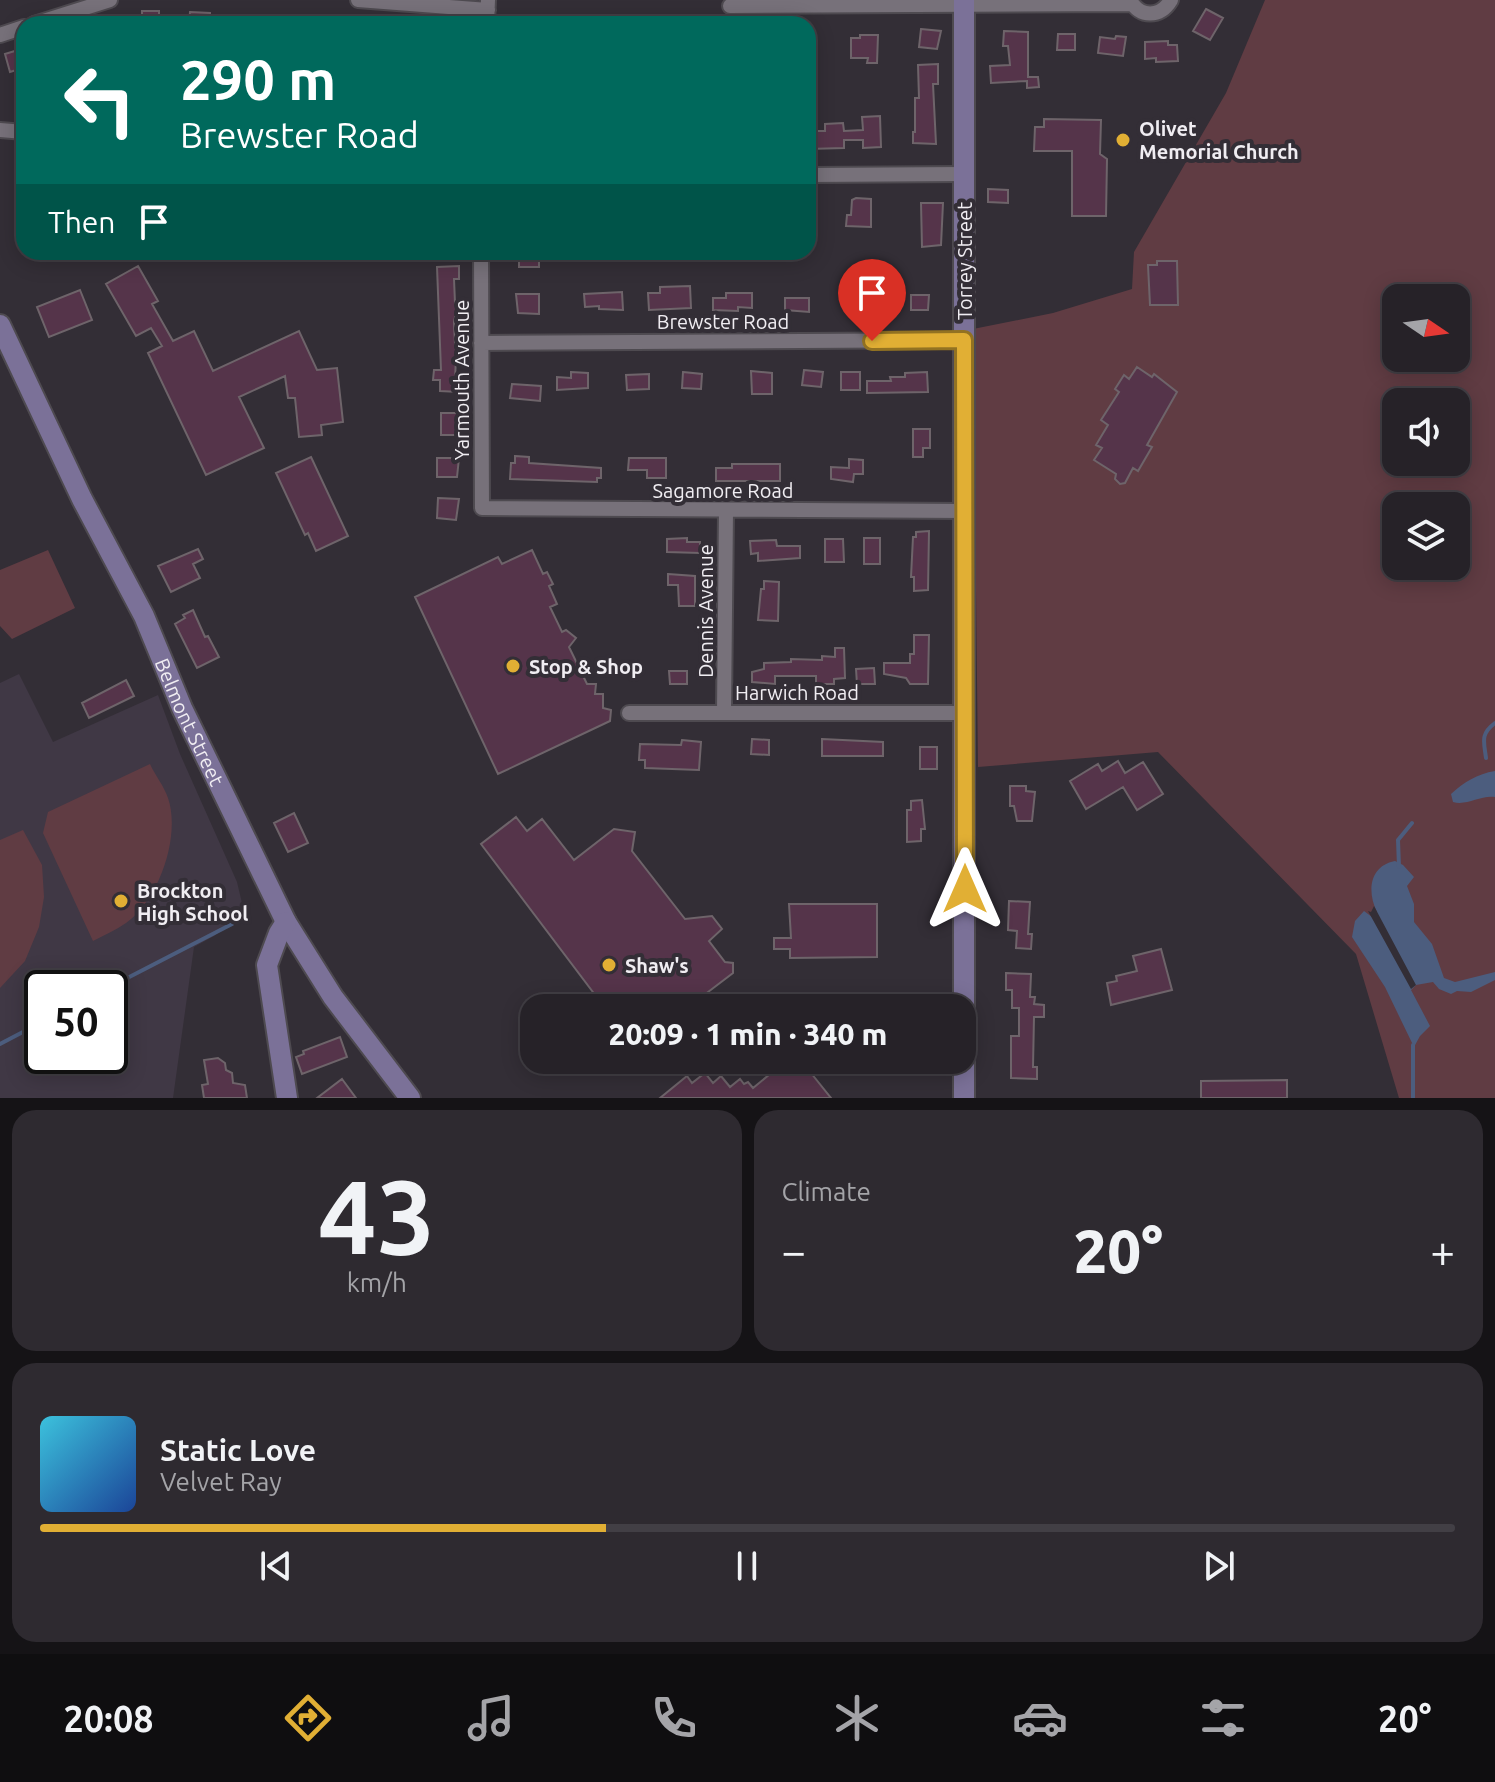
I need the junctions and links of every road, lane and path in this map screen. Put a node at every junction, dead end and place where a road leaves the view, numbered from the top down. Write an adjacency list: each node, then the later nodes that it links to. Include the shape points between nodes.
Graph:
1 (110, 0): 8 (street)
2 (358, 0): 7 (street)
3 (1171, 0): 4 (street, via 1150,14)
4 (1131, 2): 5 (street)
5 (964, 3): 6 (street); 9 (main road, Torrey Street)
6 (730, 6)
7 (488, 11)
8 (59, 16)
9 (965, 174): 10 (street); 13 (main road, Torrey Street)
10 (816, 175)
11 (481, 260): 14 (street, Yarmouth Avenue)
12 (0, 325): 21 (main road, Belmont Street, via 144,616 182,708)
13 (964, 340): 14 (street, Brewster Road); 17 (main road, Torrey Street)
14 (481, 343): 15 (street, Yarmouth Avenue)
15 (482, 508): 16 (street, Sagamore Road)
16 (726, 510): 17 (street, Sagamore Road); 18 (street, Dennis Avenue)
17 (965, 511): 20 (main road, Torrey Street)
18 (724, 711): 19 (street, Harwich Road); 20 (street, Harwich Road)
19 (629, 713)
20 (965, 713): 24 (main road, Torrey Street)
21 (286, 922): 22 (main road, via 267,965); 23 (main road, Belmont Street, via 333,997)
22 (287, 1098)
23 (410, 1098)
24 (964, 1098)

